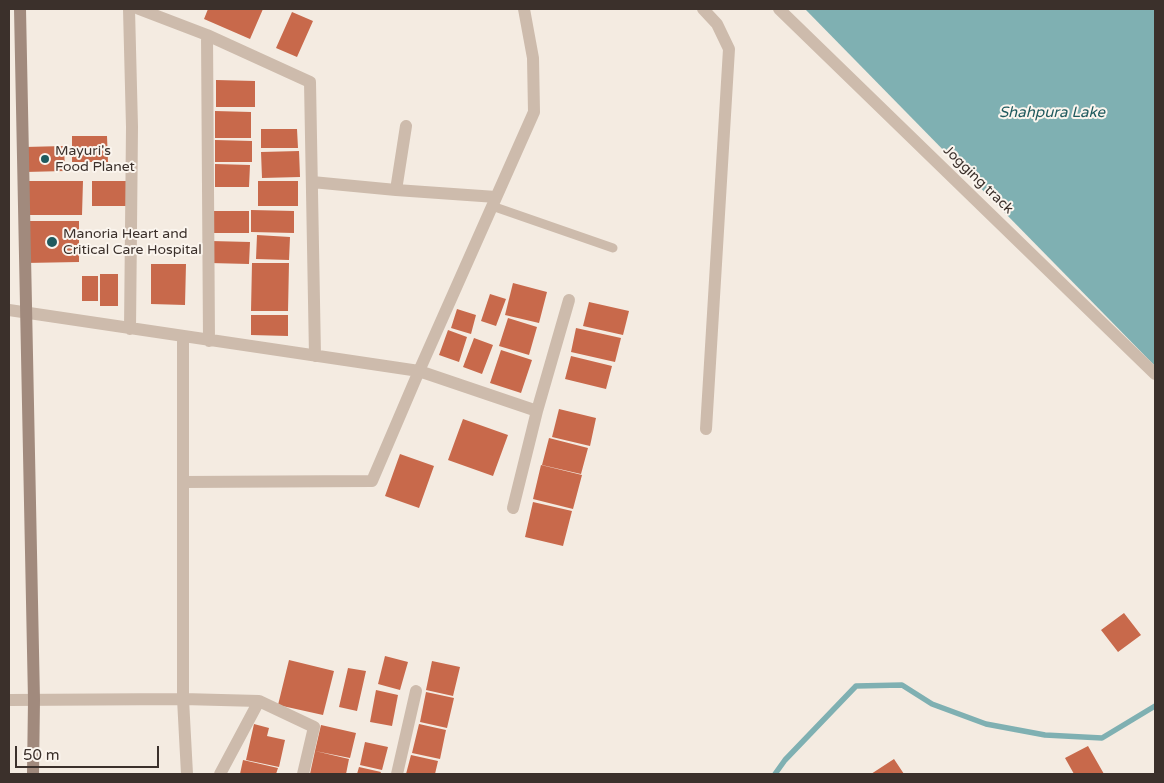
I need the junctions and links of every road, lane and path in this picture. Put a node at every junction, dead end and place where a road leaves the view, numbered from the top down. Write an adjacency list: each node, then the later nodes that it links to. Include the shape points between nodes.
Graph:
1 (20, 9): 15 (main road)
2 (129, 9): 16 (street, via 132,127)
3 (139, 9): 7 (street)
4 (524, 9): 11 (street, via 533,58 534,112)
5 (703, 9): 23 (street, via 717,24 729,49)
6 (779, 9): 21 (street, Jogging track)
7 (207, 36): 9 (street, via 310,82); 18 (street)
8 (406, 126): 10 (street)
9 (312, 182): 10 (street); 19 (street)
10 (396, 190): 11 (street)
11 (494, 201): 12 (lane); 20 (street)
12 (613, 248)
13 (569, 300): 22 (street)
14 (9, 310): 15 (street)
15 (26, 313): 16 (street); 29 (main road)
16 (130, 329): 17 (street)
17 (182, 337): 18 (street); 24 (street)
18 (209, 340): 19 (street)
19 (315, 356): 20 (street)
20 (419, 371): 22 (street); 24 (street, via 372,481)
21 (1155, 374)
22 (537, 411): 25 (street)
23 (706, 428)
24 (183, 482): 27 (street)
25 (513, 508)
26 (416, 691): 35 (street)
27 (183, 699): 29 (street); 30 (street); 32 (street)
28 (9, 700): 29 (street)
29 (34, 700): 31 (main road)
30 (259, 701): 33 (street); 34 (street, via 314,727)
31 (33, 774)
32 (187, 774)
33 (220, 774)
34 (303, 774)
35 (397, 774)

